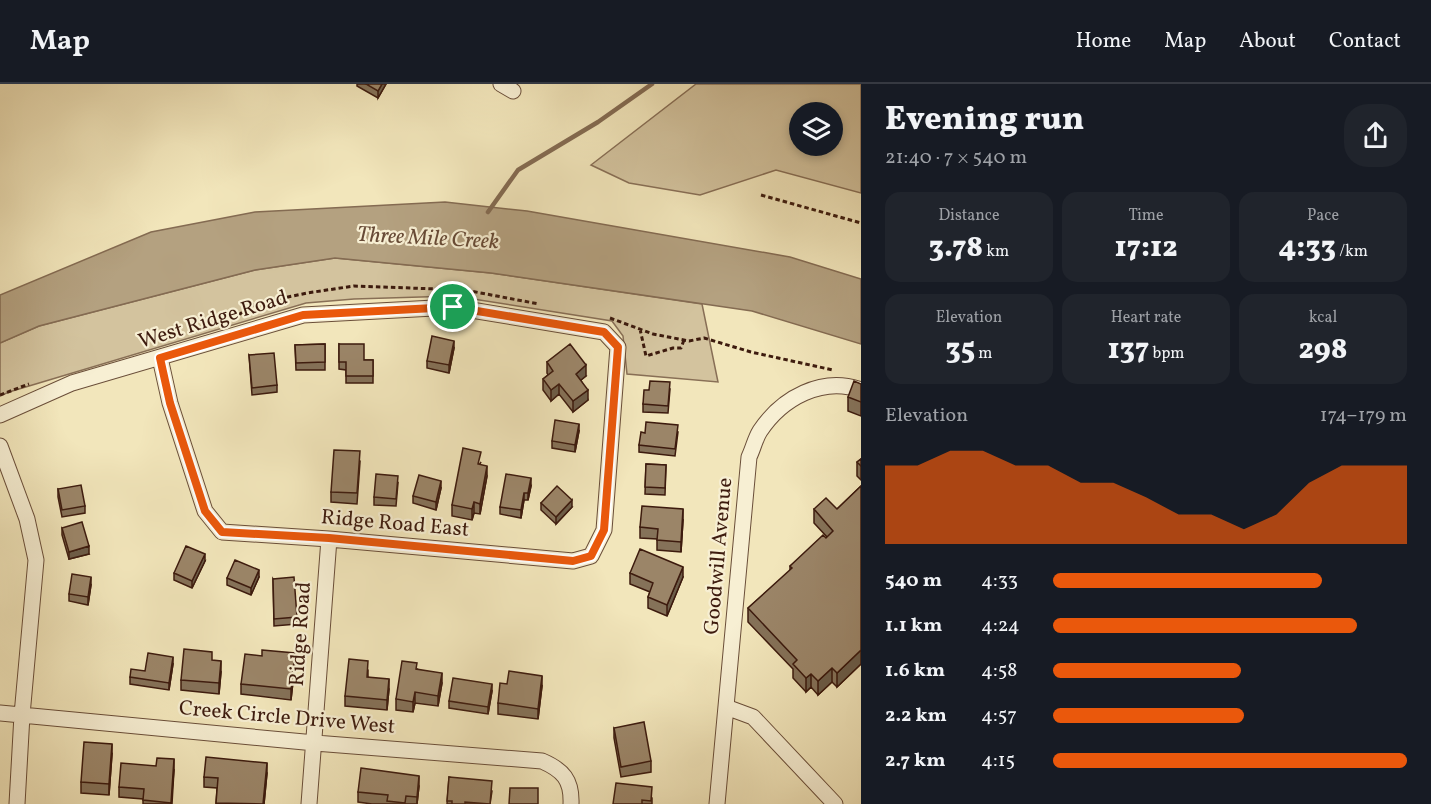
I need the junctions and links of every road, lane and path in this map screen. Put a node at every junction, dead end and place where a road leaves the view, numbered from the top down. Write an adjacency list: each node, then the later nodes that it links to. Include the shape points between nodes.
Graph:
1 (761, 195): 2 (path)
2 (861, 223)
3 (640, 329): 4 (path, via 646,356 681,348)
4 (684, 340)
5 (717, 343): 7 (path)
6 (160, 358): 9 (street, West Ridge Road, via 72,383); 11 (street, Ridge Road East, via 170,403 205,511 222,532); 12 (street, West Ridge Road, via 303,315 453,307 604,332 618,347 604,530)
7 (842, 371)
8 (861, 390): 13 (street, Goodwill Avenue, via 831,385 805,392 772,416 754,445 749,457)
9 (0, 415)
10 (0, 446): 15 (street, via 27,519 36,560)
11 (329, 538): 12 (street, Ridge Road East, via 573,561); 16 (street, Ridge Road)
12 (591, 556)
13 (726, 707): 20 (street, Goodwill Avenue); 21 (street, via 753,717)
14 (0, 713): 15 (street, Creek Circle Drive West)
15 (22, 715): 16 (street, Creek Circle Drive West); 17 (street)
16 (315, 743): 18 (street, Ridge Road); 19 (street, Creek Circle Drive West, via 542,761 558,768 566,777)
17 (17, 804)
18 (309, 804)
19 (571, 804)
20 (717, 804)
21 (835, 804)

